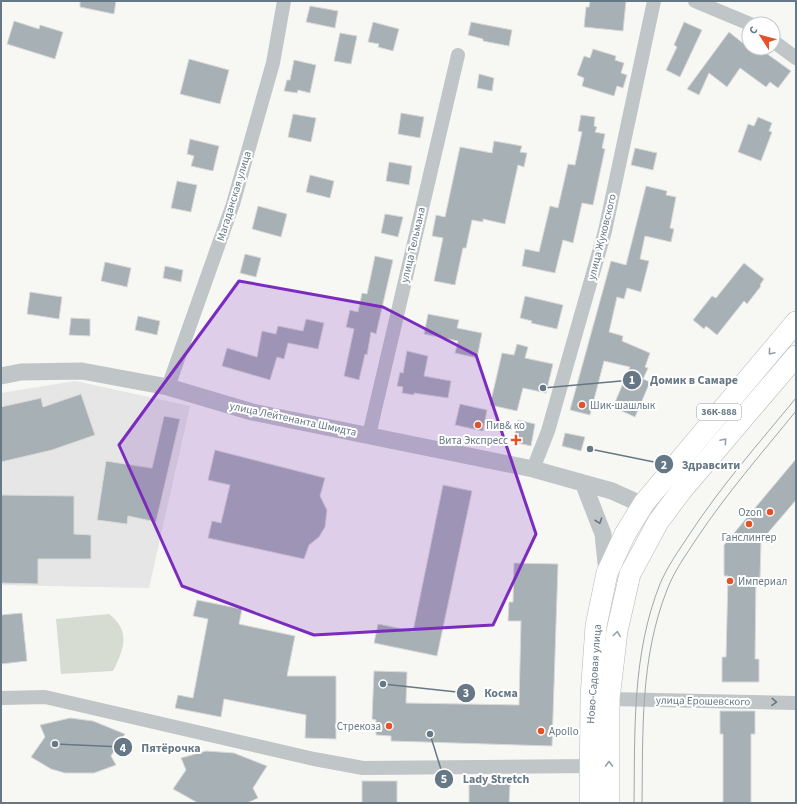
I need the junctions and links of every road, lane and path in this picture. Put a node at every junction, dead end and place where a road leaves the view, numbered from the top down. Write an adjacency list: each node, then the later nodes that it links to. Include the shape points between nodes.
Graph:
1 (284, 1): 11 (street, Магаданская улица, via 273,63 233,204)
2 (654, 1): 13 (street, улица Жуковского, via 605,231 548,431)
3 (695, 1): 4 (street)
4 (741, 20)
5 (781, 47): 7 (street)
6 (458, 55): 12 (street, улица Тельмана)
7 (796, 58)
8 (796, 322): 15 (main road, Ново-Садовая улица / 36К-888, one-way to 15)
9 (796, 356): 16 (main road, Ново-Садовая улица, one-way to 9, via 681,491)
10 (1, 376): 11 (street, улица Лейтенанта Шмидта, via 20,372 82,371)
11 (168, 387): 12 (street, улица Лейтенанта Шмидта, via 252,412)
12 (368, 435): 13 (street, улица Лейтенанта Шмидта)
13 (534, 470): 14 (street, улица Лейтенанта Шмидта)
14 (584, 485): 15 (street, улица Лейтенанта Шмидта, via 612,491); 17 (street, one-way to 17, via 603,534)
15 (644, 504): 16 (street, улица Лейтенанта Шмидта); 17 (main road, Ново-Садовая улица / 36К-888, via 624,534)
16 (664, 515): 19 (main road, Ново-Садовая улица, one-way to 16, via 617,631 630,574)
17 (607, 573): 21 (main road, Ново-Садовая улица / 36К-888, via 596,626)
18 (1, 698): 21 (street, via 45,697 314,759 364,768)
19 (609, 699): 20 (street, улица Ерошевского, one-way to 20); 23 (main road, Ново-Садовая улица, one-way to 19)
20 (796, 703)
21 (590, 766): 22 (main road, Ново-Садовая улица / 36К-888)
22 (590, 803)
23 (609, 803)

